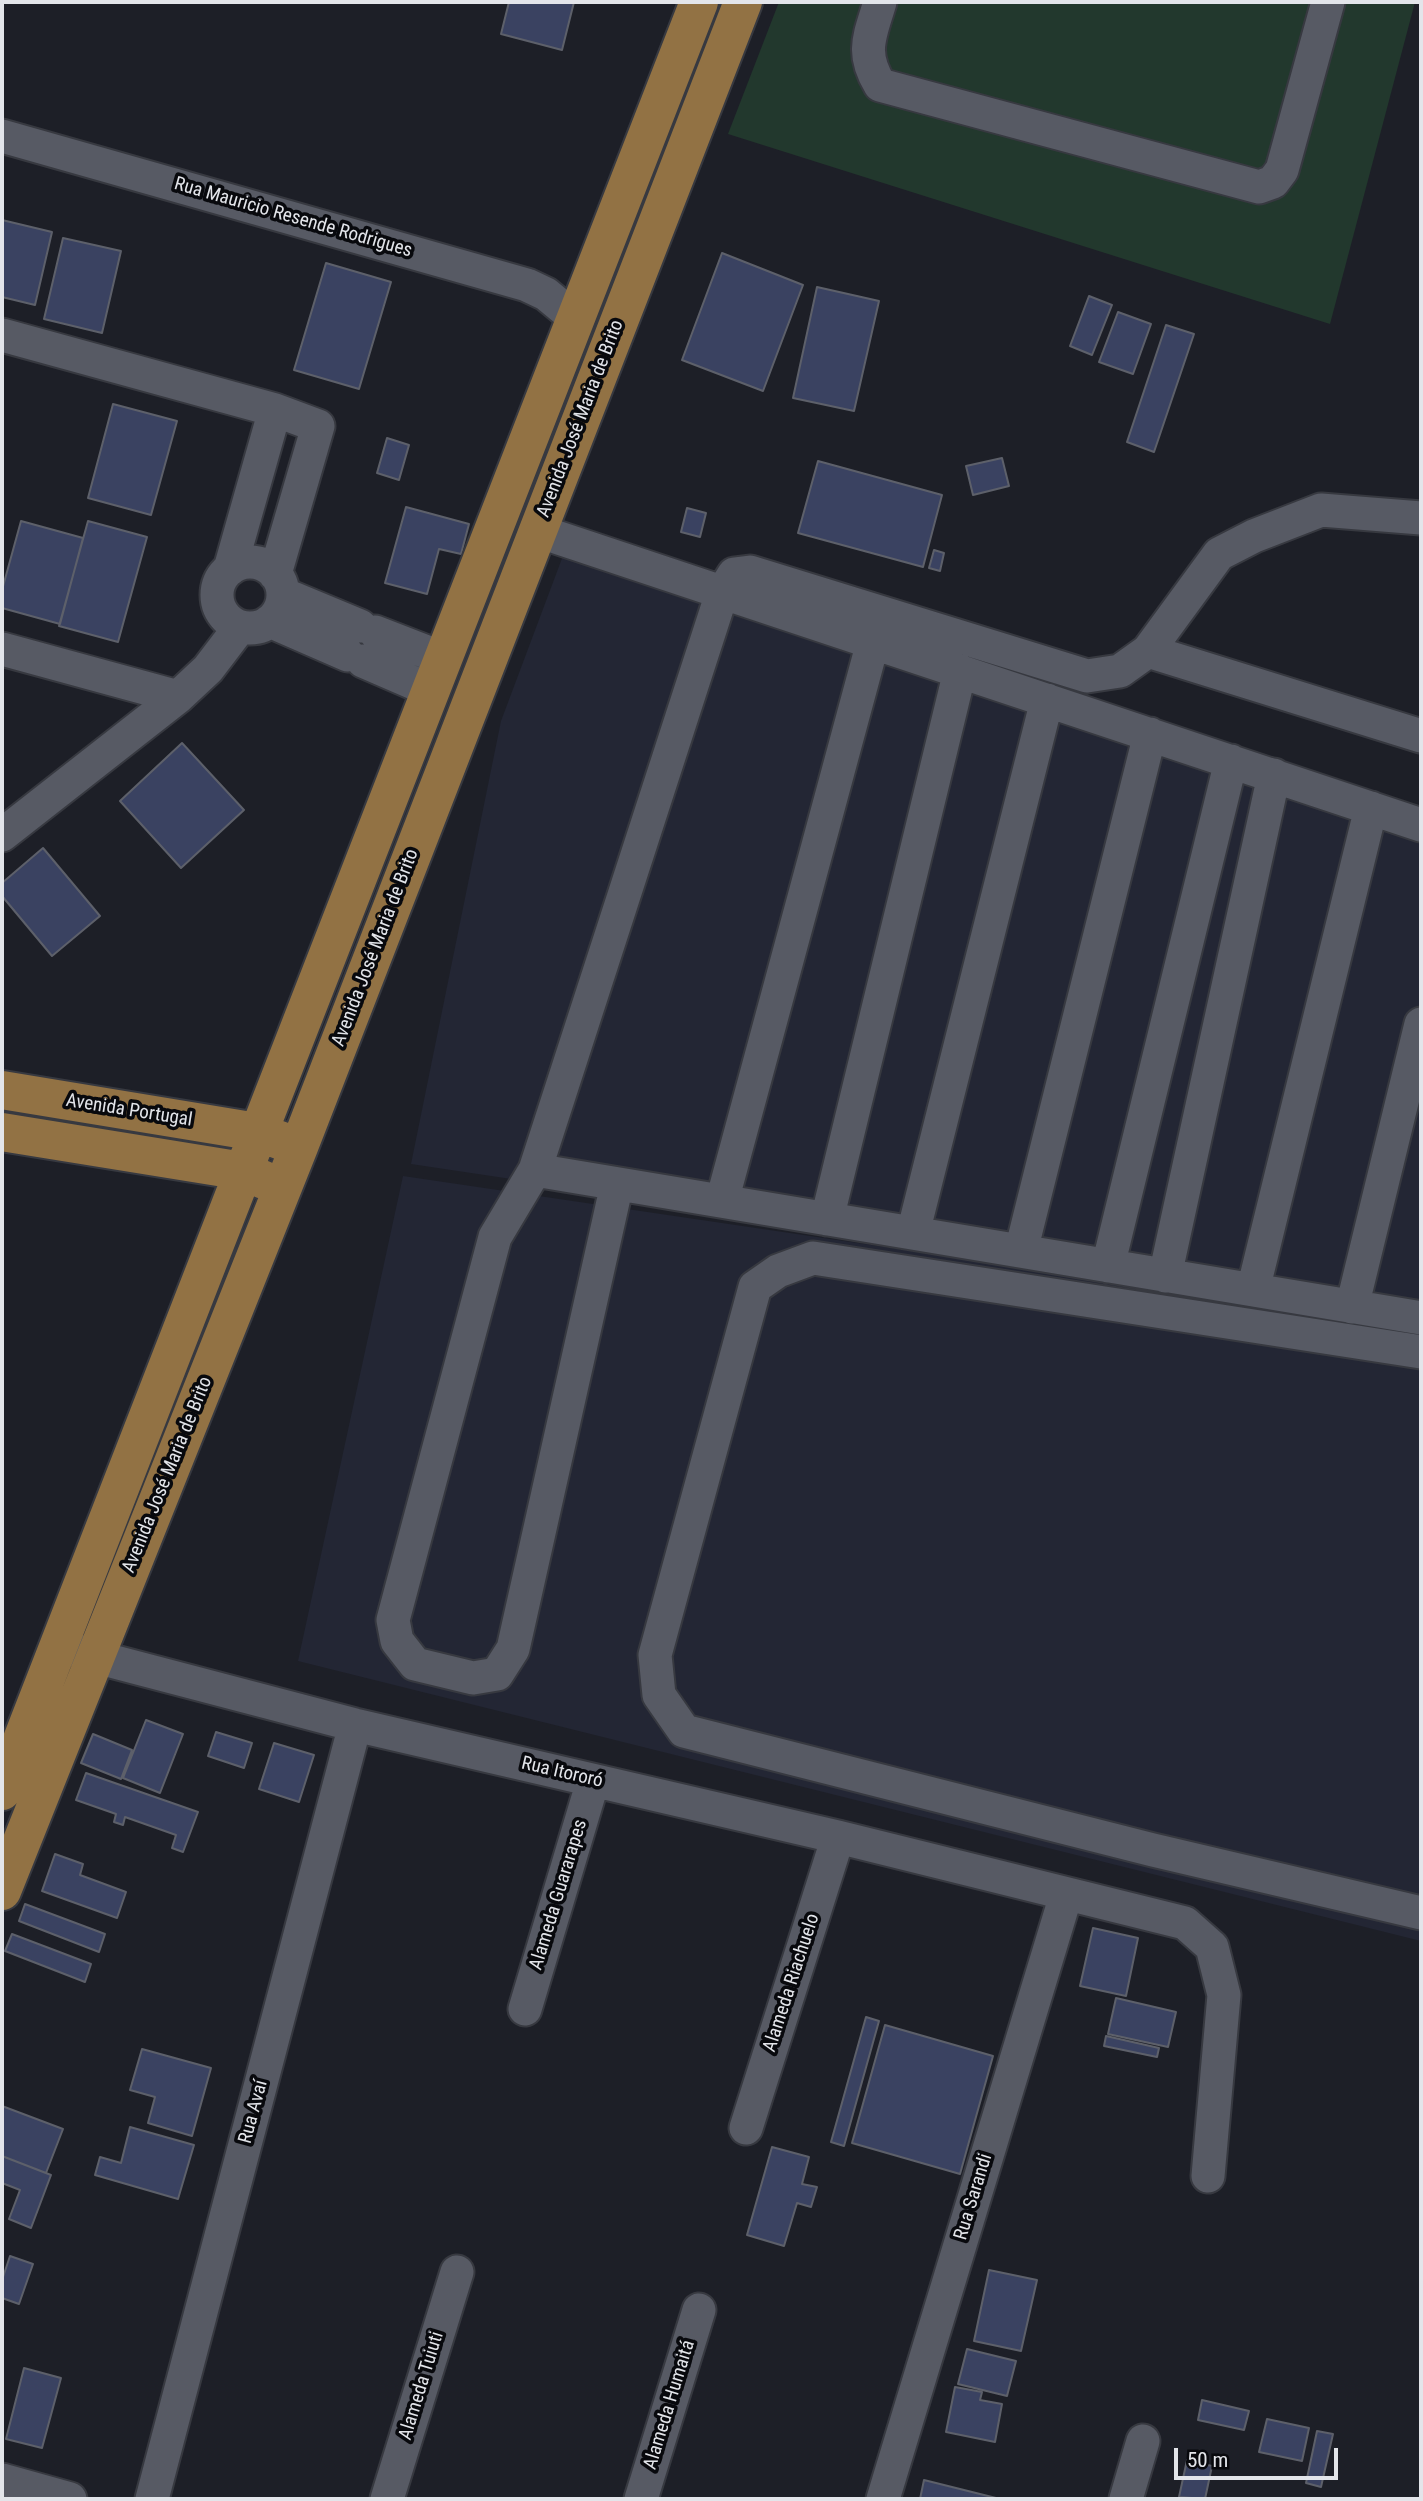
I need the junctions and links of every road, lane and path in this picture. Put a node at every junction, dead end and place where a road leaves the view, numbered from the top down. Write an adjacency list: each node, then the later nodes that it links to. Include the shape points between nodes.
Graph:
1 (699, 2): 6 (main road, Avenida José Maria de Brito)
2 (743, 2): 10 (main road, Avenida José Maria de Brito)
3 (880, 2): 4 (street, via 869,41 869,67 880,85 1259,187 1273,182 1282,170)
4 (1328, 2)
5 (2, 136): 6 (street, Rua Mauricio Resende Rodrigues, via 527,285)
6 (575, 318): 18 (main road, Avenida José Maria de Brito)
7 (2, 335): 8 (street)
8 (275, 410): 11 (street); 13 (street, via 318,426)
9 (1421, 519): 16 (street, via 1321,510 1254,536 1219,554)
10 (538, 531): 12 (street); 32 (main road, Avenida José Maria de Brito)
11 (230, 569): 13 (street, via 249,563 268,568); 13 (street, via 219,585 219,606 231,622)
12 (722, 593): 14 (street); 16 (street, via 734,574 750,572 1087,676 1119,671); 33 (street)
13 (267, 604): 18 (street); 19 (street)
14 (873, 642): 17 (street); 37 (street)
15 (2, 649): 19 (street)
16 (1148, 650): 22 (street)
17 (960, 671): 20 (street); 38 (street)
18 (436, 674): 31 (main road, Avenida José Maria de Brito)
19 (178, 697): 27 (street)
20 (1047, 700): 21 (street); 39 (street)
21 (1150, 734): 23 (street); 40 (street)
22 (1421, 736)
23 (1231, 761): 24 (street); 41 (street)
24 (1274, 775): 25 (street); 42 (street)
25 (1371, 808): 26 (street); 43 (street)
26 (1421, 825)
27 (2, 835)
28 (1421, 1024): 44 (street)
29 (2, 1090): 31 (main road, Avenida Portugal)
30 (2, 1132): 34 (main road)
31 (257, 1132): 32 (main road, Avenida Portugal); 34 (main road, Avenida José Maria de Brito)
32 (299, 1147): 36 (main road, Avenida José Maria de Brito)
33 (535, 1170): 35 (street); 35 (street, via 495,1237 393,1620 397,1641 415,1664 473,1678 497,1674 513,1648)
34 (243, 1171): 36 (main road); 47 (main road, Avenida José Maria de Brito)
35 (617, 1184): 37 (street)
36 (281, 1188): 48 (main road, Avenida José Maria de Brito)
37 (722, 1201): 38 (street)
38 (827, 1219): 39 (street)
39 (914, 1234): 40 (street)
40 (1021, 1251): 41 (street)
41 (1108, 1266): 42 (street)
42 (1165, 1276): 43 (street)
43 (1253, 1290): 44 (street)
44 (1352, 1307): 45 (street)
45 (1421, 1318)
46 (1421, 1352): 55 (street, via 813,1258 778,1271 755,1287 655,1655 659,1695 684,1731)
47 (59, 1645): 48 (street, Rua Itororó); 51 (main road, Avenida José Maria de Brito)
48 (96, 1657): 49 (street, Rua Itororó); 53 (main road, Avenida José Maria de Brito)
49 (355, 1725): 50 (street, Rua Itororó); 64 (street, Rua Avaí)
50 (593, 1781): 52 (street, Rua Itororó); 56 (street, Alameda Guararapes)
51 (2, 1791)
52 (838, 1837): 54 (street, Rua Itororó); 57 (street, Alameda Riachuelo)
53 (2, 1891)
54 (1066, 1895): 58 (street, Rua Itororó, via 1185,1923 1212,1947 1224,1995); 67 (street, Rua Sarandi)
55 (1421, 1913)
56 (524, 2009)
57 (746, 2128)
58 (1208, 2176)
59 (457, 2272): 65 (street, Alameda Tuiuti)
60 (699, 2310): 66 (street, Alameda Humaitá)
61 (1143, 2441): 68 (street)
62 (2, 2480): 63 (street)
63 (70, 2499)
64 (152, 2499)
65 (387, 2499)
66 (641, 2499)
67 (883, 2499)
68 (1126, 2499)

